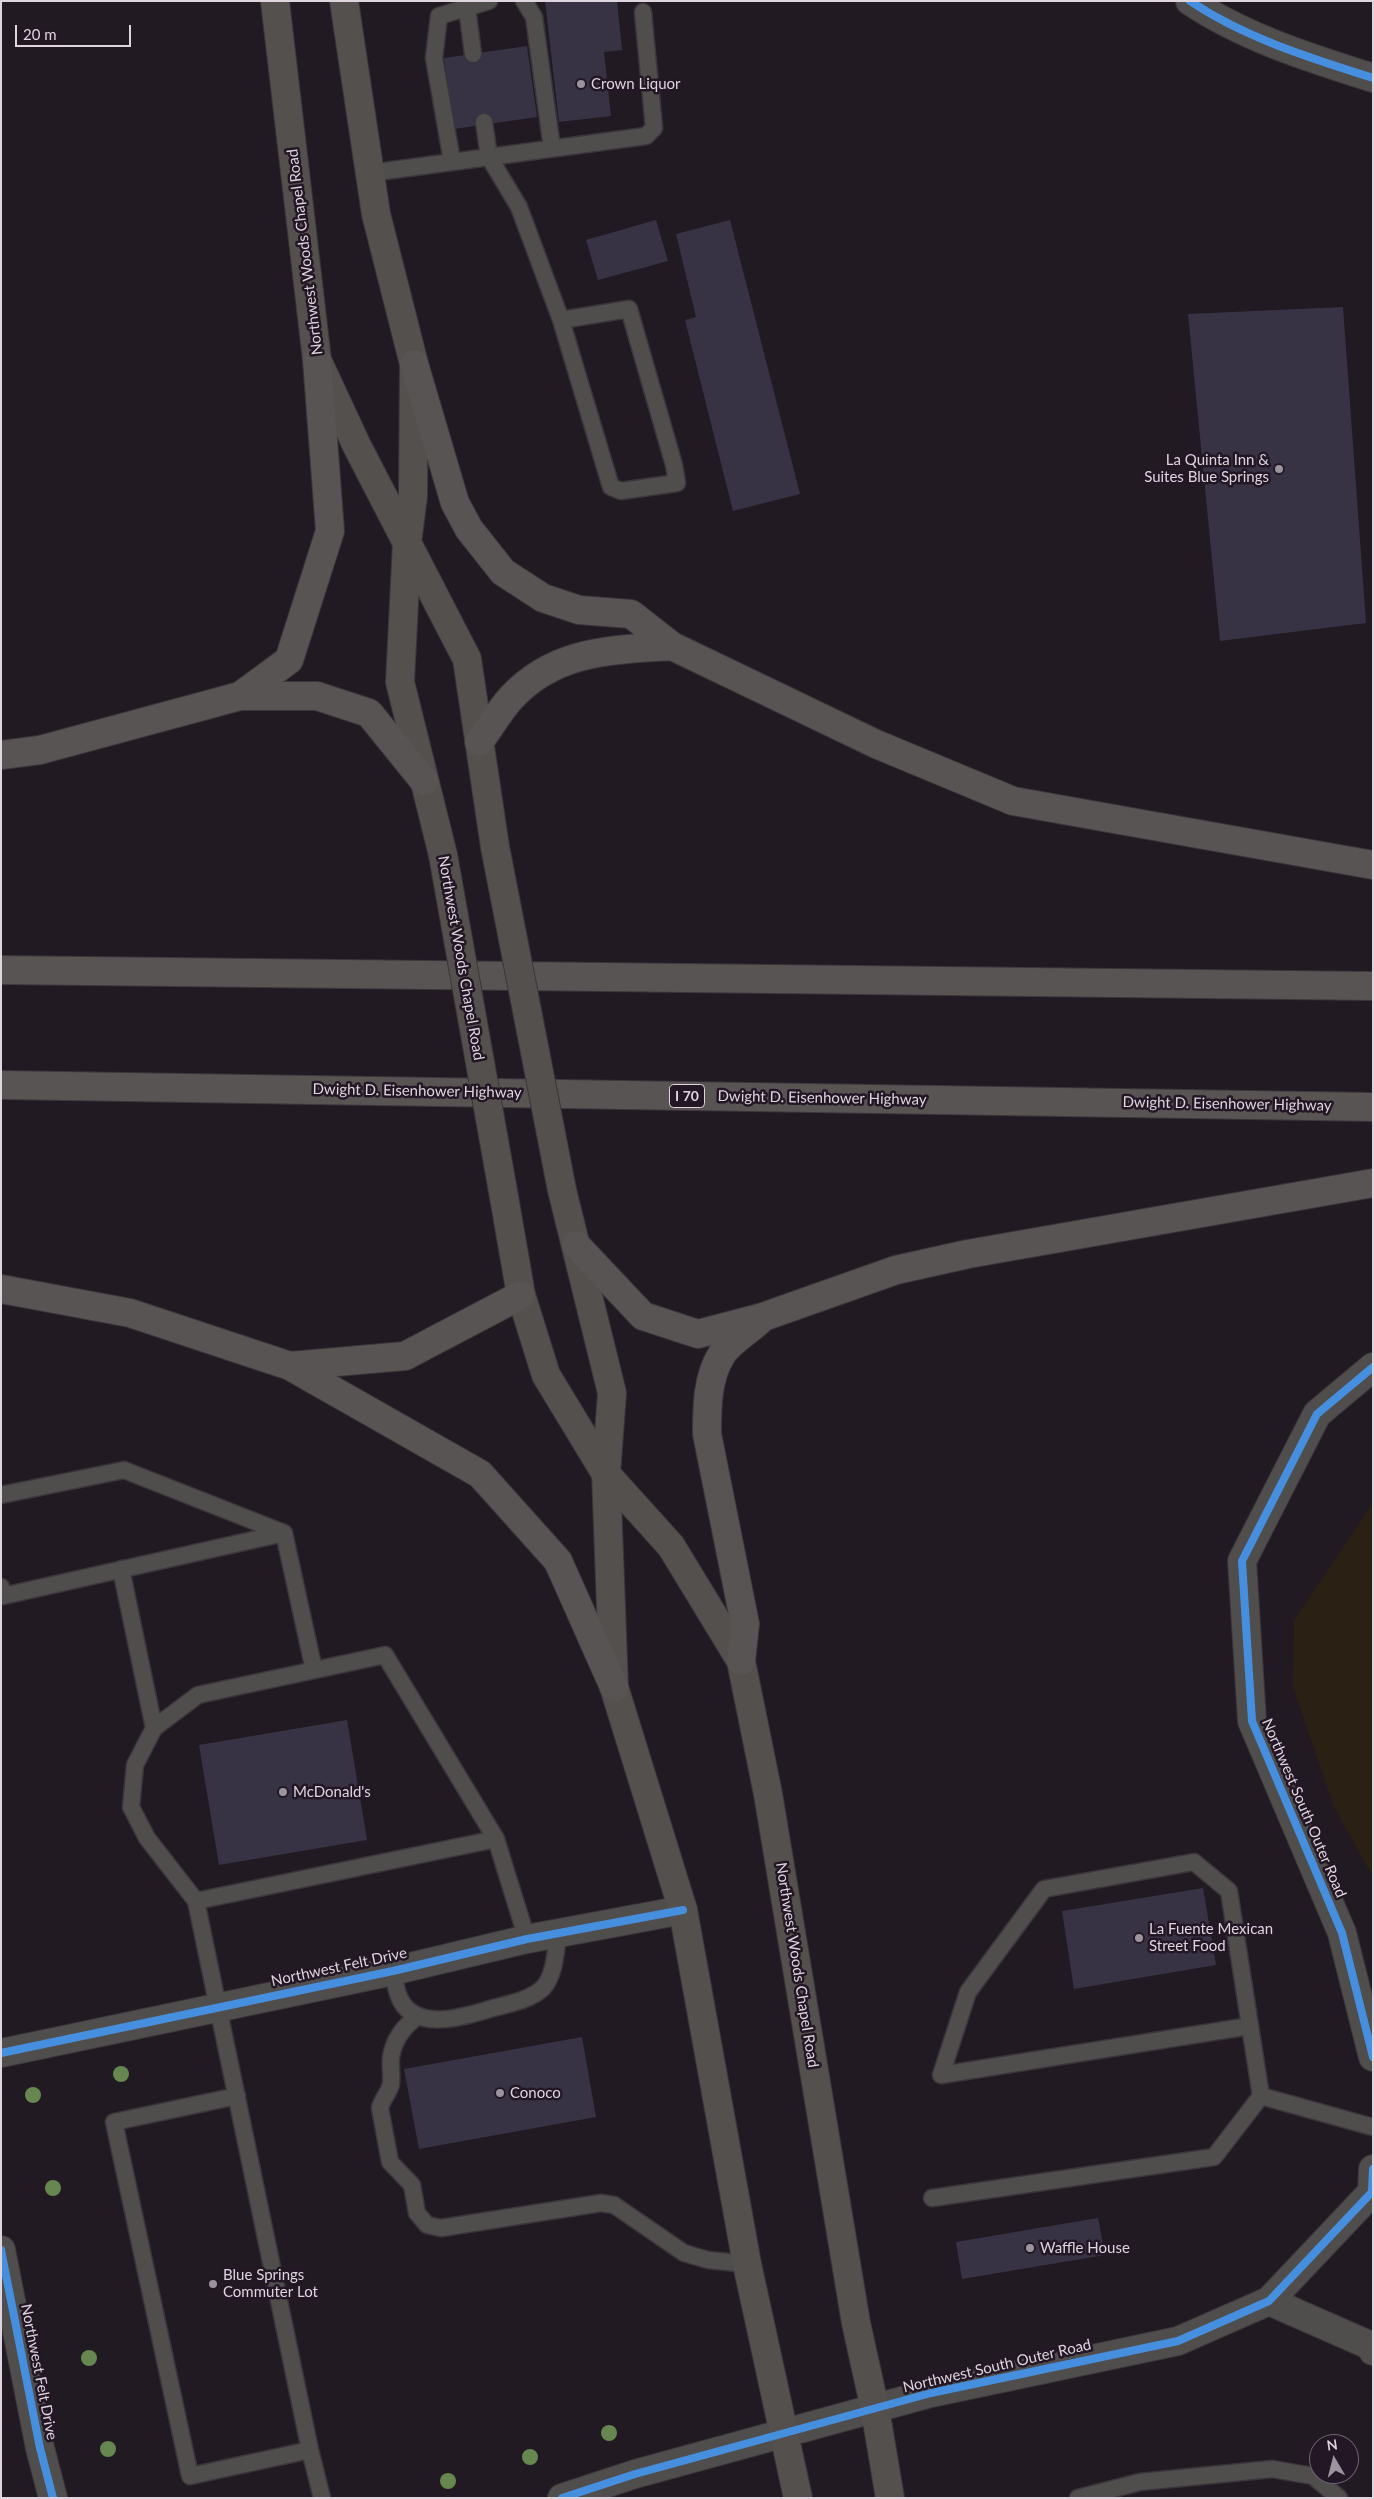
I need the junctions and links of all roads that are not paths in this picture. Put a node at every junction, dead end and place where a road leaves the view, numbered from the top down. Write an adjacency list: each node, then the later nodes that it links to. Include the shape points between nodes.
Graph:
1 (275, 1): 16 (main road, Northwest Woods Chapel Road)
2 (344, 1): 14 (main road, Northwest Woods Chapel Road)
3 (489, 1): 6 (lane)
4 (524, 1): 11 (lane, via 534,17)
5 (1190, 1): 9 (street, via 1213,17 1302,56)
6 (467, 8): 8 (lane); 13 (lane, via 439,16 434,53)
7 (643, 12): 11 (lane, via 654,128 646,136)
8 (473, 54)
9 (1373, 78)
10 (484, 122): 12 (lane)
11 (552, 148): 12 (lane)
12 (489, 157): 13 (lane); 15 (lane, via 519,207)
13 (452, 161): 14 (lane)
14 (370, 173): 17 (main road, Northwest Woods Chapel Road, via 376,214)
15 (561, 320): 15 (lane, via 611,487 621,491 677,483 629,309)
16 (317, 360): 18 (main road, Northwest Woods Chapel Road); 20 (highway, via 330,531 289,660)
17 (414, 364): 18 (main road, Northwest Woods Chapel Road, via 413,496); 19 (highway, via 455,503 469,529 503,572 543,598 579,610 631,614)
18 (407, 543): 21 (main road, Northwest Woods Chapel Road, via 467,659); 23 (main road, Northwest Woods Chapel Road, via 400,682)
19 (672, 646): 21 (highway, via 600,651 553,666 510,698); 24 (highway, via 876,744 1013,801)
20 (240, 696): 22 (highway, via 40,750); 23 (highway, via 317,696 370,713)
21 (479, 742): 30 (main road, Northwest Woods Chapel Road, bridge, via 495,847 562,1190)
22 (1, 755)
23 (424, 781): 32 (main road, Northwest Woods Chapel Road, bridge, via 443,855)
24 (1373, 865)
25 (1, 970): 26 (highway)
26 (1373, 986)
27 (1, 1085): 28 (highway, Dwight D. Eisenhower Highway / I 70)
28 (1373, 1107)
29 (1373, 1183): 33 (highway, via 959,1256 896,1270)
30 (576, 1245): 33 (highway, via 644,1316 698,1334); 36 (main road, Northwest Woods Chapel Road, via 612,1393)
31 (1, 1288): 34 (highway, via 130,1313)
32 (521, 1295): 34 (highway, via 406,1356); 36 (main road, Northwest Woods Chapel Road, via 546,1375)
33 (763, 1317): 41 (highway, via 722,1354 711,1380 707,1408 707,1434 745,1624)
34 (290, 1366): 43 (highway, via 480,1474 558,1562)
35 (1373, 1367): 55 (street, Northwest South Outer Road, via 1317,1414 1242,1561 1252,1721 1342,1933)
36 (606, 1474): 41 (main road, Northwest Woods Chapel Road, via 671,1546); 43 (main road, Northwest Woods Chapel Road)
37 (1, 1495): 38 (lane, via 124,1470)
38 (284, 1533): 39 (lane); 42 (lane)
39 (121, 1569): 40 (lane, via 3,1596); 44 (lane)
40 (1, 1587)
41 (741, 1661): 65 (main road, Northwest Woods Chapel Road, via 768,1794 856,2323)
42 (314, 1670): 44 (lane, via 198,1695); 45 (lane, via 385,1655)
43 (614, 1687): 47 (main road, Northwest Woods Chapel Road)
44 (154, 1728): 46 (lane, via 135,1765 131,1807 147,1838)
45 (496, 1839): 46 (lane); 49 (lane)
46 (196, 1901): 51 (lane)
47 (683, 1910): 48 (street, Northwest Felt Drive); 62 (main road, Northwest Woods Chapel Road)
48 (558, 1933): 49 (street, Northwest Felt Drive); 52 (lane, via 549,1979 542,1988 523,2000 464,2017 437,2020)
49 (526, 1939): 50 (street, Northwest Felt Drive)
50 (393, 1971): 51 (street, Northwest Felt Drive); 52 (lane, via 398,1995)
51 (217, 2006): 54 (street, Northwest Felt Drive); 56 (lane)
52 (418, 2016): 62 (lane, via 404,2026 394,2046 391,2085 380,2108 390,2162 412,2185 418,2214 427,2225 441,2228 601,2203 614,2205 684,2253 708,2260)
53 (1250, 2026): 53 (lane, via 940,2075 968,1992 1044,1889 1194,1862 1229,1891); 57 (lane)
54 (1, 2053)
55 (1373, 2058)
56 (237, 2096): 67 (lane); 67 (lane, via 114,2122 190,2476)
57 (1261, 2096): 58 (lane); 60 (lane, via 1214,2157)
58 (1373, 2127)
59 (1373, 2169): 63 (street, Northwest South Outer Road, via 1372,2192)
60 (932, 2198)
61 (1, 2250): 68 (street, Northwest Felt Drive)
62 (747, 2264): 66 (main road, Northwest Woods Chapel Road)
63 (1270, 2301): 64 (street, via 1369,2345); 65 (street, Northwest South Outer Road, via 1178,2341 931,2393)
64 (1373, 2351)
65 (876, 2409): 66 (street, Northwest South Outer Road); 72 (main road, Northwest Woods Chapel Road)
66 (783, 2434): 70 (street, Northwest South Outer Road, via 635,2474); 71 (main road, Northwest Woods Chapel Road)
67 (310, 2450): 69 (lane)
68 (53, 2498)
69 (322, 2498)
70 (562, 2498)
71 (798, 2498)
72 (890, 2498)
73 (1078, 2498): 74 (lane, via 1140,2482 1272,2469 1313,2476)
74 (1339, 2498)

